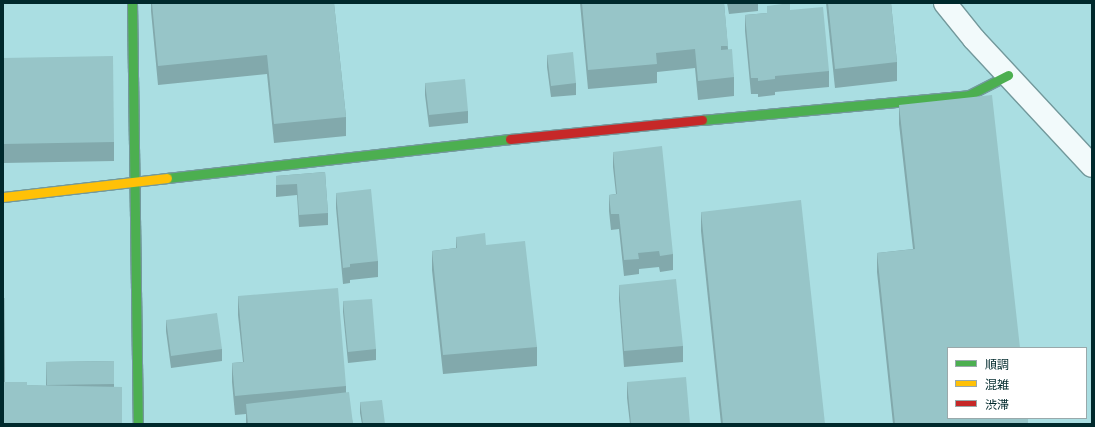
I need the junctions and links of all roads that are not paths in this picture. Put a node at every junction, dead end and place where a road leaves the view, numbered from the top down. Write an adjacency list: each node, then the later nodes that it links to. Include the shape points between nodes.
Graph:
1 (132, 3): 5 (street)
2 (945, 3): 3 (street)
3 (1008, 75): 4 (street); 5 (street, via 970,95 549,134)
4 (1092, 166)
5 (135, 182): 6 (street); 7 (street)
6 (3, 197)
7 (138, 424)

